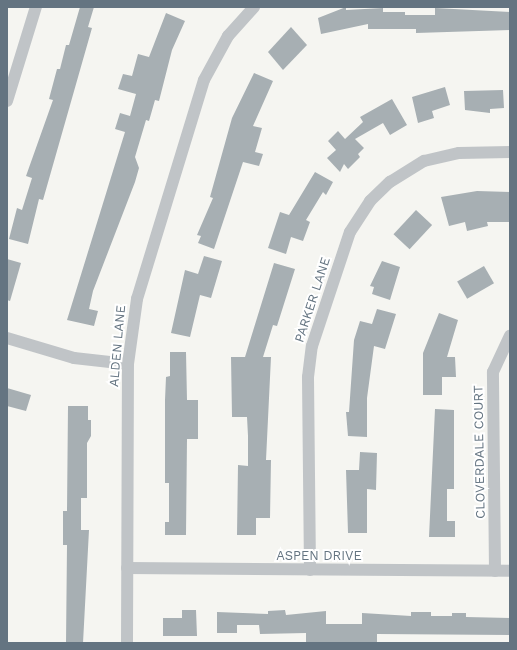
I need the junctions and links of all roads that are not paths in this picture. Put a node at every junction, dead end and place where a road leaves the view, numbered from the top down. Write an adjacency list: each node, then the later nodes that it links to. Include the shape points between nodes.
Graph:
1 (36, 7): 3 (street)
2 (254, 7): 7 (street, ALDEN LANE, via 228,36 204,80 136,299)
3 (7, 101)
4 (510, 152): 9 (street, PARKER LANE, via 459,153 424,161 390,182 370,201 350,232 311,354)
5 (510, 336): 10 (street, CLOVERDALE COURT, via 493,372)
6 (7, 338): 7 (street, via 74,358)
7 (128, 364): 8 (street, ALDEN LANE)
8 (127, 568): 9 (street, ASPEN DRIVE); 12 (street, ALDEN LANE)
9 (310, 570): 10 (street, ASPEN DRIVE)
10 (495, 571): 11 (street, ASPEN DRIVE)
11 (510, 571)
12 (127, 643)

